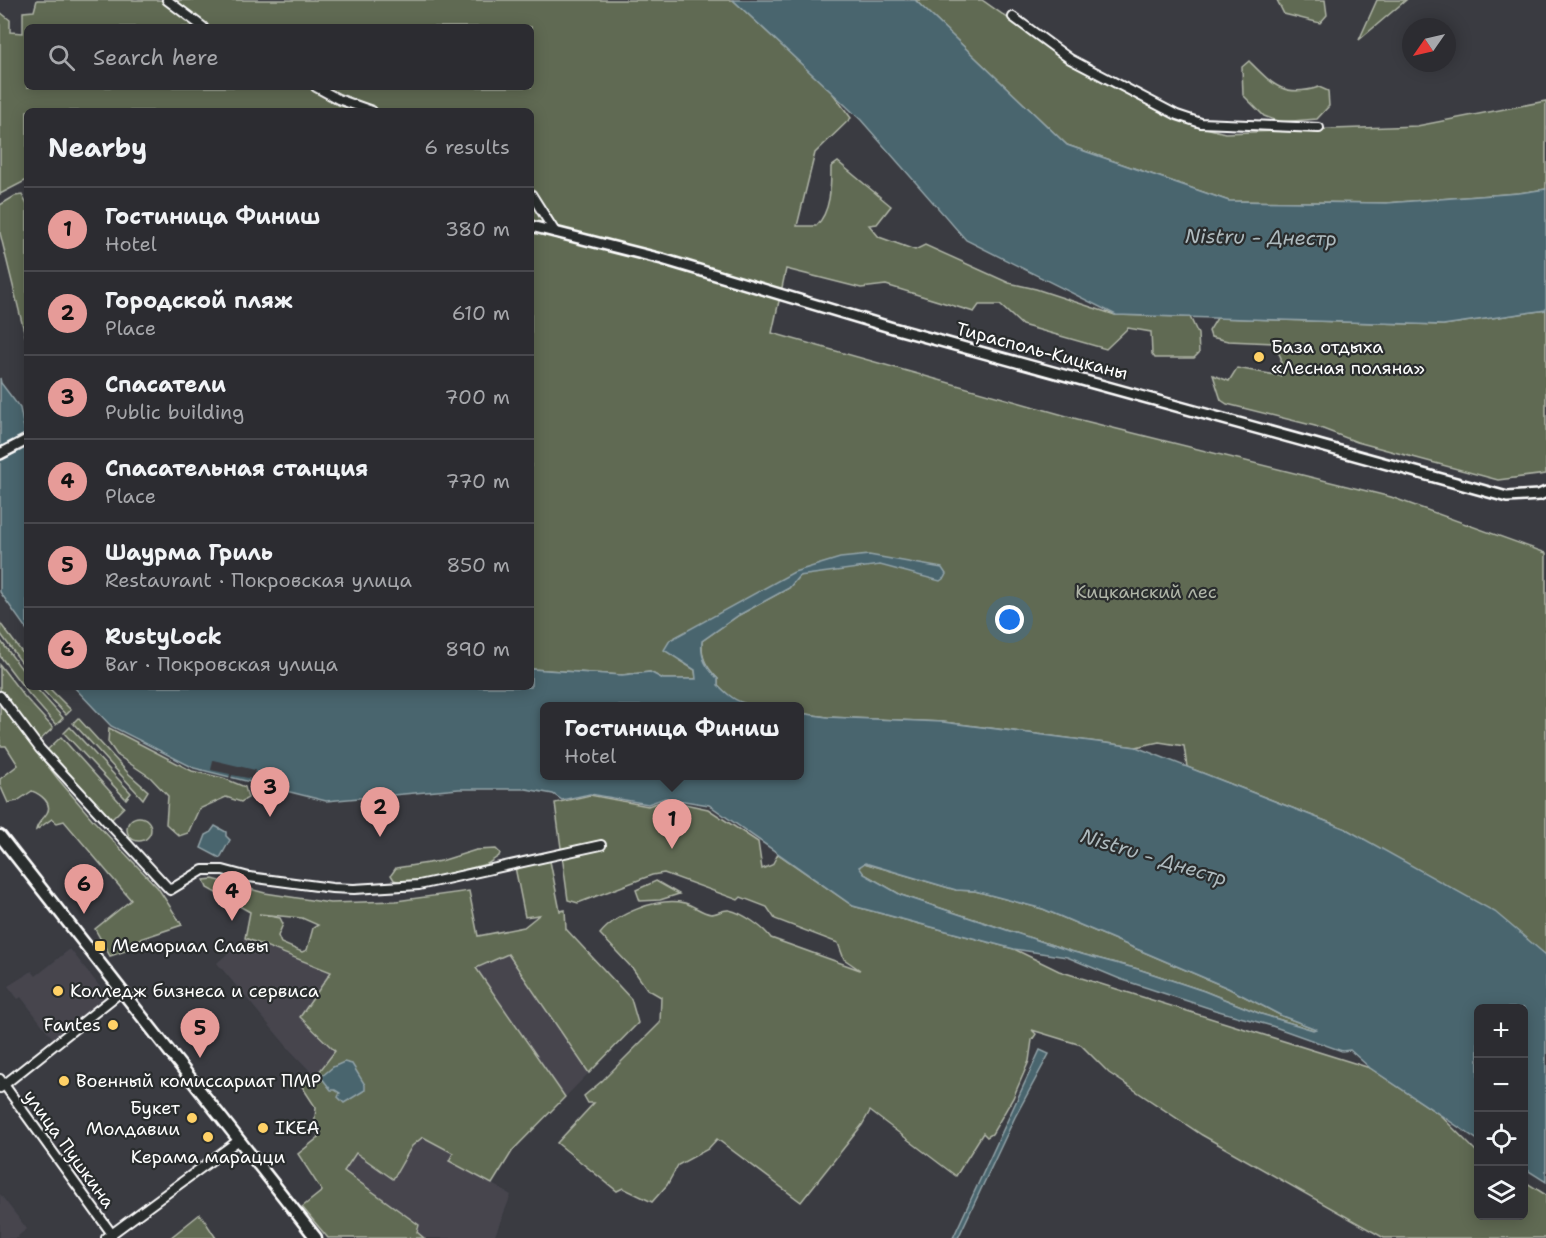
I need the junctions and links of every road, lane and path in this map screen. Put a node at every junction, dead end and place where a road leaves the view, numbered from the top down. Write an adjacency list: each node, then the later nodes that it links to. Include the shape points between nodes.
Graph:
1 (166, 0): 3 (street)
2 (1013, 17): 6 (street, via 1070,59 1177,115 1201,123)
3 (199, 24)
4 (322, 90): 5 (street)
5 (364, 108)
6 (1319, 128)
7 (534, 199): 9 (street)
8 (534, 227): 9 (street, Тирасполь-Кицканы)
9 (555, 232): 12 (street, Тирасполь-Кицканы, via 1507,498)
10 (24, 442): 11 (street)
11 (0, 454)
12 (1546, 492)
13 (0, 696): 15 (street, via 40,749 170,891 203,870 332,888 419,885)
14 (0, 837): 16 (main road)
15 (601, 845)
16 (122, 991): 17 (street); 18 (main road)
17 (1, 1084): 19 (street, улица Пушкина)
18 (239, 1140): 19 (street); 20 (main road)
19 (110, 1236)
20 (316, 1238)

